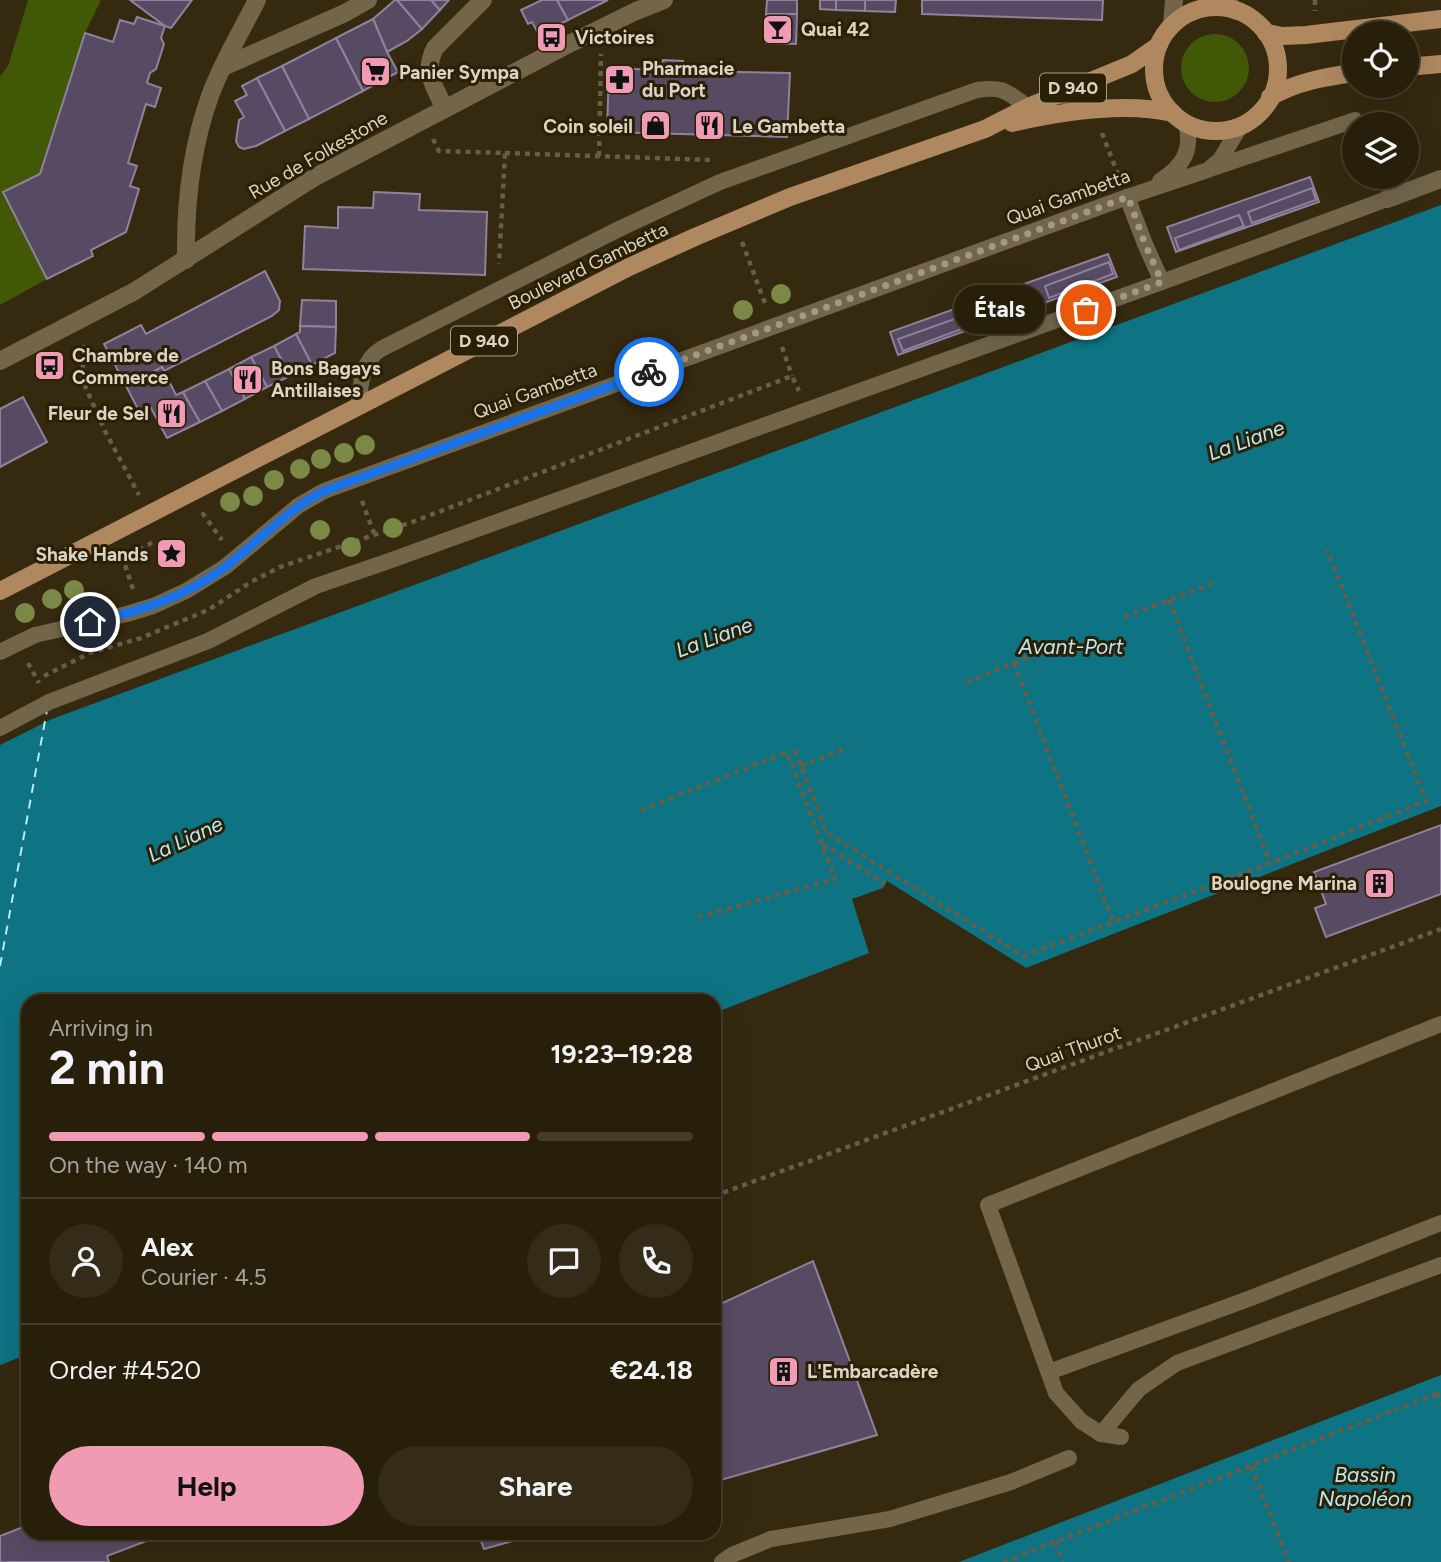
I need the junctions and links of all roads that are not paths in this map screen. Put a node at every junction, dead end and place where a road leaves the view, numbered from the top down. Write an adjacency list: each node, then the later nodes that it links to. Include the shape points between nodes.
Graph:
1 (257, 0): 13 (street)
2 (368, 0): 13 (street)
3 (483, 0): 17 (street, via 431,55 430,76)
4 (664, 0): 17 (street, Rue de Folkestone)
5 (1174, 0): 8 (street)
6 (1231, 5): 8 (main road, via 1206,8); 9 (main road)
7 (1441, 19): 9 (main road, via 1306,35)
8 (1172, 25): 10 (main road)
9 (1266, 33): 15 (main road, via 1277,61)
10 (1159, 45): 16 (main road, D 940, via 1132,64); 18 (main road, via 1156,85)
11 (1441, 64): 12 (main road)
12 (1419, 66)
13 (223, 67): 27 (street, via 195,150)
14 (1342, 75): 15 (main road, via 1306,81)
15 (1270, 97): 20 (main road, via 1261,111)
16 (1028, 107): 21 (main road, D 940); 30 (lane, via 1006,91 977,90 688,196 380,349 365,369)
17 (445, 109): 27 (street, Rue de Folkestone, via 315,177)
18 (1179, 118): 20 (main road, via 1213,131); 21 (main road, D 940, via 1146,109 1098,110); 24 (lane, via 1188,132 1187,151 1172,173)
19 (1342, 124): 22 (lane)
20 (1241, 125): 22 (lane, via 1220,160)
21 (985, 129): 30 (main road, Boulevard Gambetta / D 940, via 734,220 629,267)
22 (1208, 170): 24 (lane)
23 (1441, 178): 26 (street)
24 (1146, 190): 25 (lane, Quai Gambetta)
25 (1128, 197): 28 (lane); 32 (lane, Quai Gambetta, via 311,497 218,572 186,591 140,610 35,635)
26 (1387, 200): 28 (lane)
27 (186, 260): 29 (street, Rue de Folkestone, via 123,298)
28 (1162, 282): 33 (lane, via 317,586 208,642 49,702)
29 (0, 360)
30 (358, 406): 31 (main road, Boulevard Gambetta / D 940)
31 (0, 591)
32 (0, 652)
33 (0, 727)
34 (1441, 1024): 37 (lane, via 988,1205)
35 (1441, 1223): 37 (lane)
36 (1441, 1265): 38 (lane, via 1177,1363 1139,1389)
37 (1049, 1372): 38 (lane, via 1056,1393 1081,1421)
38 (1101, 1434): 39 (lane)
39 (1121, 1437)
40 (1069, 1458): 41 (lane, via 1011,1482 890,1518 771,1539)
41 (722, 1562)

